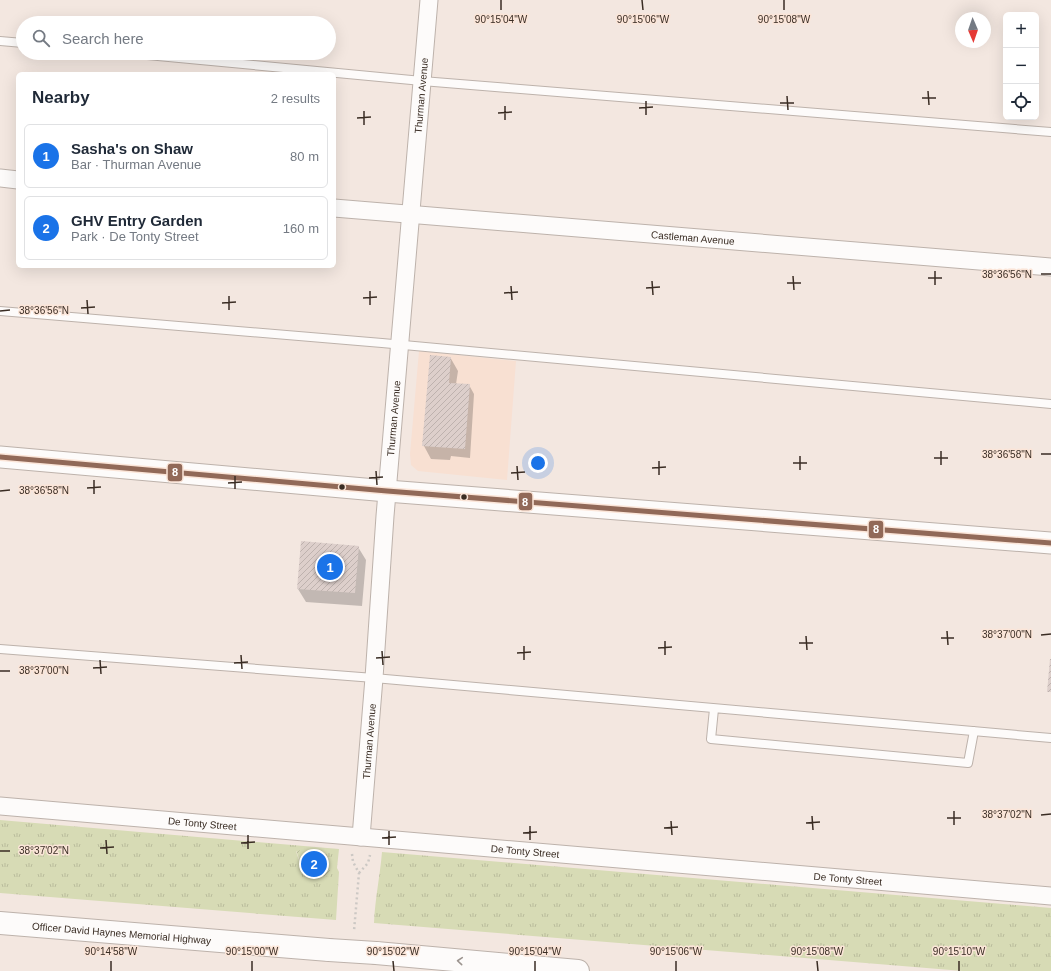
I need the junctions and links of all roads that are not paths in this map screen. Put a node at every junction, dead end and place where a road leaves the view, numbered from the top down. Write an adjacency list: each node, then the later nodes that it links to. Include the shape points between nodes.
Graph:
1 (429, 0): 7 (street, Thurman Avenue)
2 (0, 41): 3 (lane)
3 (16, 42)
4 (200, 60): 5 (lane)
5 (327, 72)
6 (336, 73): 7 (lane)
7 (422, 81): 8 (lane); 12 (street, Thurman Avenue)
8 (1051, 132)
9 (0, 178): 10 (street)
10 (16, 180)
11 (336, 208): 12 (street, Castleman Avenue)
12 (411, 215): 13 (street, Castleman Avenue); 15 (street, Thurman Avenue)
13 (1051, 267)
14 (0, 311): 15 (lane)
15 (399, 345): 16 (lane); 18 (street, Thurman Avenue)
16 (1051, 404)
17 (0, 457): 18 (street)
18 (387, 491): 19 (street); 21 (street, Thurman Avenue)
19 (1051, 543)
20 (0, 649): 21 (lane)
21 (374, 678): 22 (lane); 26 (street, Thurman Avenue)
22 (714, 709): 23 (lane); 23 (lane, via 711,739 968,763)
23 (974, 731): 24 (lane)
24 (1051, 738)
25 (0, 806): 26 (street, De Tonty Street)
26 (361, 837): 27 (street, De Tonty Street)
27 (1051, 896)
28 (0, 923): 29 (highway, Officer David Haynes Memorial Highway, one-way to 28, bridge)
29 (578, 971)

